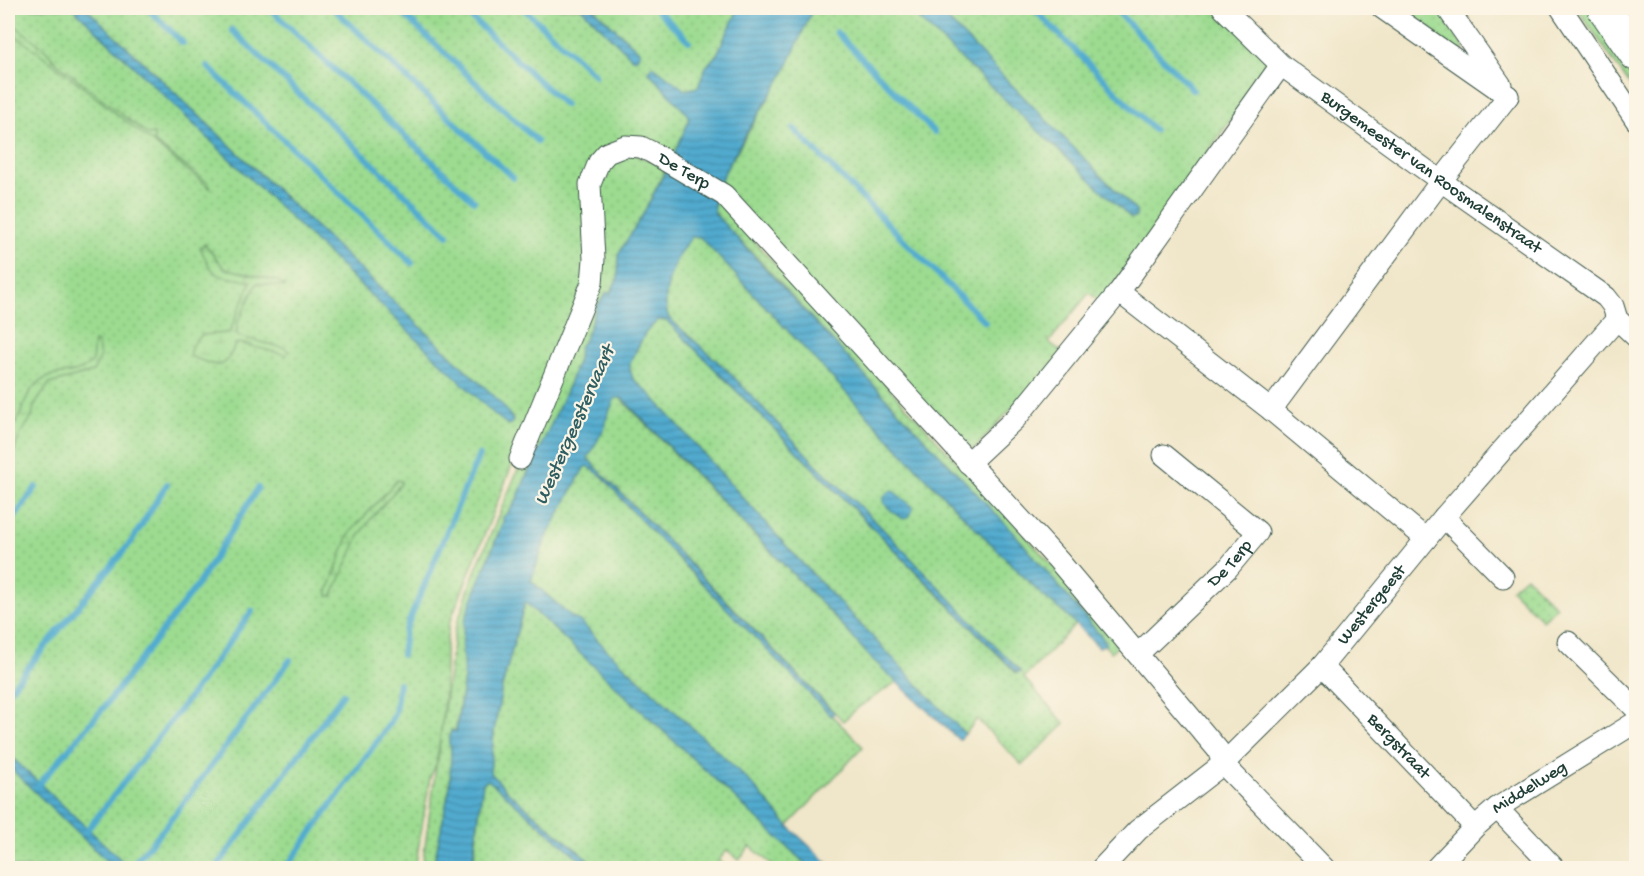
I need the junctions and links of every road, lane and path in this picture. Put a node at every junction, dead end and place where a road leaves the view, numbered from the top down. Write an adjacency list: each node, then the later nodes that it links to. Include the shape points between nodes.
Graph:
1 (1223, 8): 7 (street, Burgemeester van Roosmalenstraat)
2 (1382, 8): 8 (street)
3 (1448, 8): 8 (street)
4 (1561, 8): 9 (street)
5 (1604, 8): 6 (main road)
6 (1636, 54)
7 (1281, 65): 10 (street, Burgemeester van Roosmalenstraat); 11 (street)
8 (1508, 96): 10 (street)
9 (1636, 120)
10 (1441, 181): 12 (street, Burgemeester van Roosmalenstraat, via 1606,297); 14 (street)
11 (1119, 292): 14 (street); 17 (street, via 1016,418)
12 (1617, 319): 13 (street, Burgemeester van Roosmalenstraat); 18 (street, Westergeest)
13 (1636, 337)
14 (1271, 410): 19 (street)
15 (1164, 455): 22 (street, De Terp, via 1258,532 1228,568)
16 (520, 459): 17 (street, De Terp, via 592,283 590,184 594,172 608,153 625,146 642,147 724,195)
17 (968, 463): 22 (street, De Terp)
18 (1444, 518): 19 (street, Westergeest); 20 (street)
19 (1426, 539): 23 (street, Westergeest)
20 (1503, 577)
21 (1568, 642): 24 (street)
22 (1138, 654): 26 (street, De Terp, via 1218,750)
23 (1322, 666): 26 (street, Westergeest); 28 (street, Bergstraat)
24 (1636, 709)
25 (1636, 722): 27 (street, Middelweg)
26 (1222, 764): 29 (street, Westergeest, via 1138,830); 30 (street, De Terp)
27 (1497, 808): 28 (street, Middelweg); 32 (street)
28 (1475, 827): 31 (street, Middelweg)
29 (1102, 868)
30 (1324, 868)
31 (1436, 868)
32 (1554, 868)

